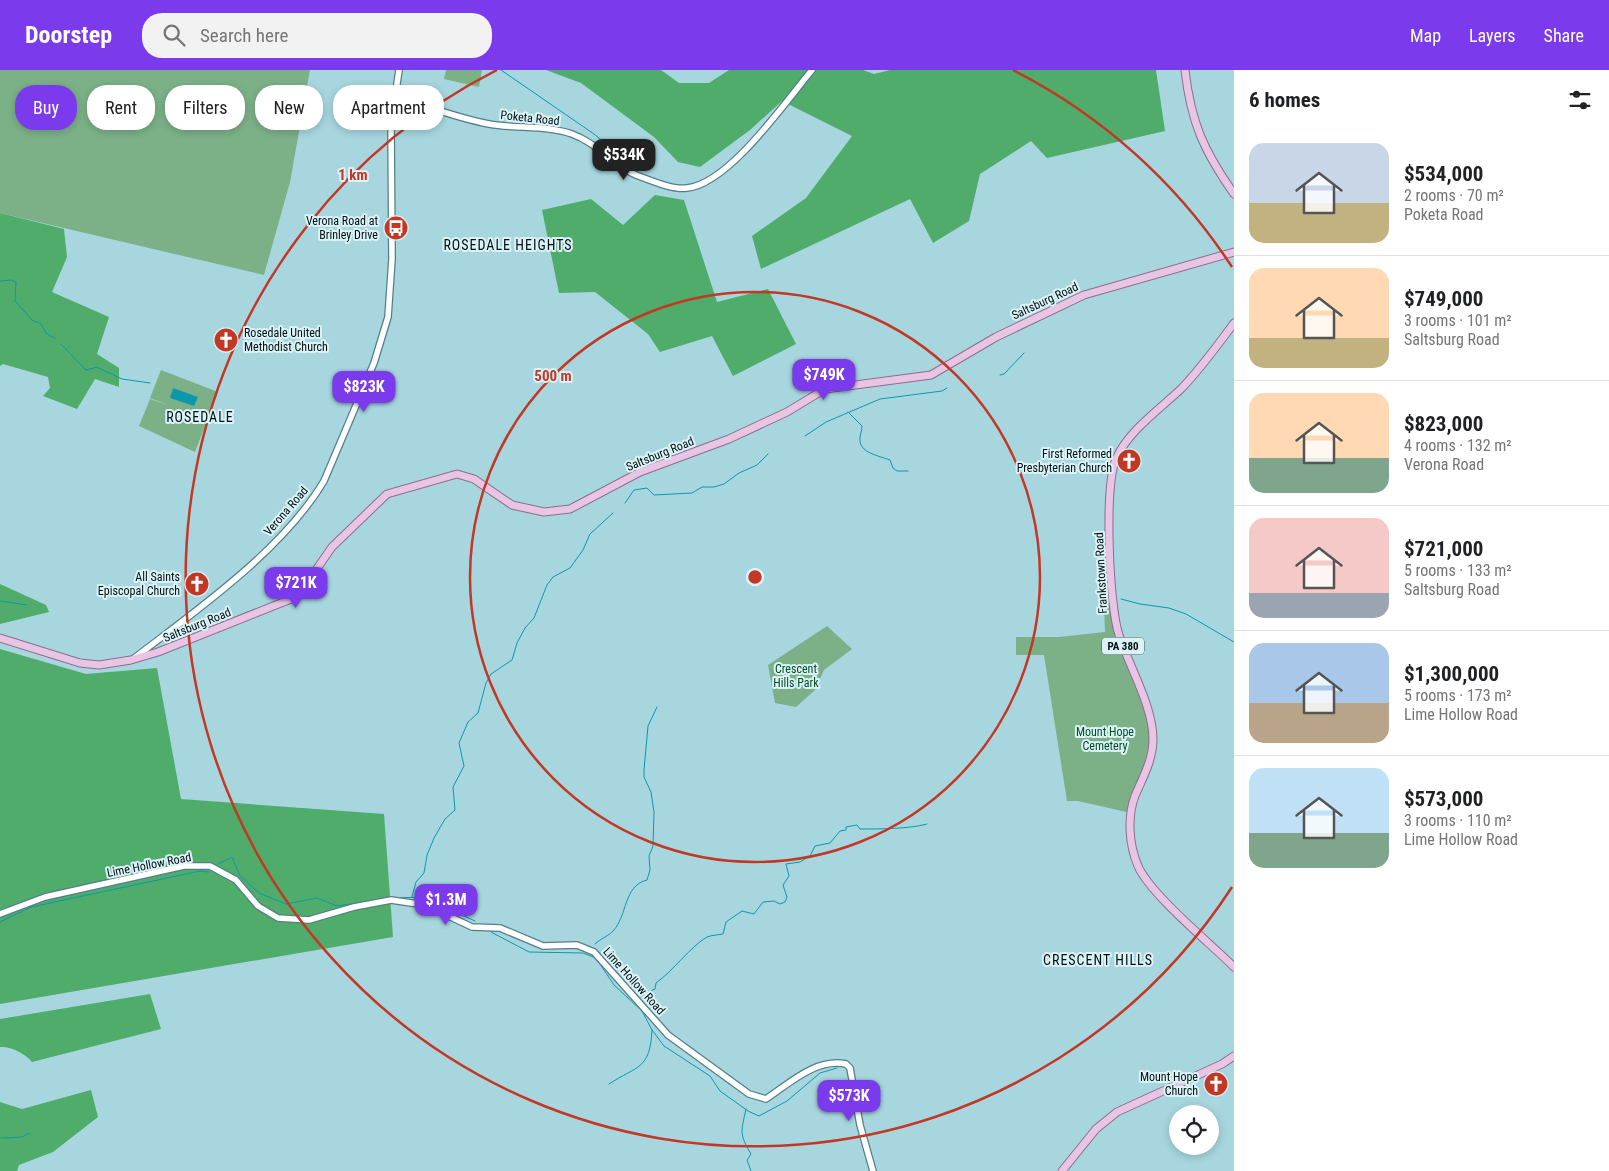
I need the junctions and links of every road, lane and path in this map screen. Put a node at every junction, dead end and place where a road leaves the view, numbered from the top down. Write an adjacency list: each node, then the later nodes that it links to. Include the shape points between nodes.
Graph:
1 (399, 70): 4 (street, Verona Road)
2 (812, 70): 5 (street, Poketa Road, via 774,119 727,166 711,180 686,188 636,175 572,134 491,124)
3 (1185, 70): 7 (main road, via 1201,142)
4 (396, 85)
5 (444, 110)
6 (391, 130): 11 (street, Verona Road, via 392,259 388,316 374,363 324,481 316,495 262,554)
7 (1234, 194)
8 (1234, 252): 11 (main road, Saltsburg Road, via 1084,295 996,337 931,375 825,388 787,412 721,442 640,472 570,508 544,512 512,505 474,479 457,474 387,494 332,547 308,583 291,599)
9 (1234, 323): 13 (main road, Frankstown Road / PA 380, via 1197,371 1123,447 1113,467 1109,490 1113,607 1118,633 1150,717 1154,738 1152,754 1130,813 1136,860 1151,885)
10 (0, 638): 11 (main road, Verona Road, via 86,664)
11 (131, 660)
12 (0, 914): 15 (street, Lime Hollow Road, via 45,897 184,866 210,866 236,880 258,906 278,918 309,920 354,906 391,900 425,905 472,927 500,928 543,946 578,945 594,952 668,1035 749,1094 766,1099 805,1072 823,1064 846,1064 850,1068 860,1125)
13 (1234, 967)
14 (1234, 1056): 16 (main road, via 1117,1112 1092,1133)
15 (873, 1171)
16 (1062, 1171)

